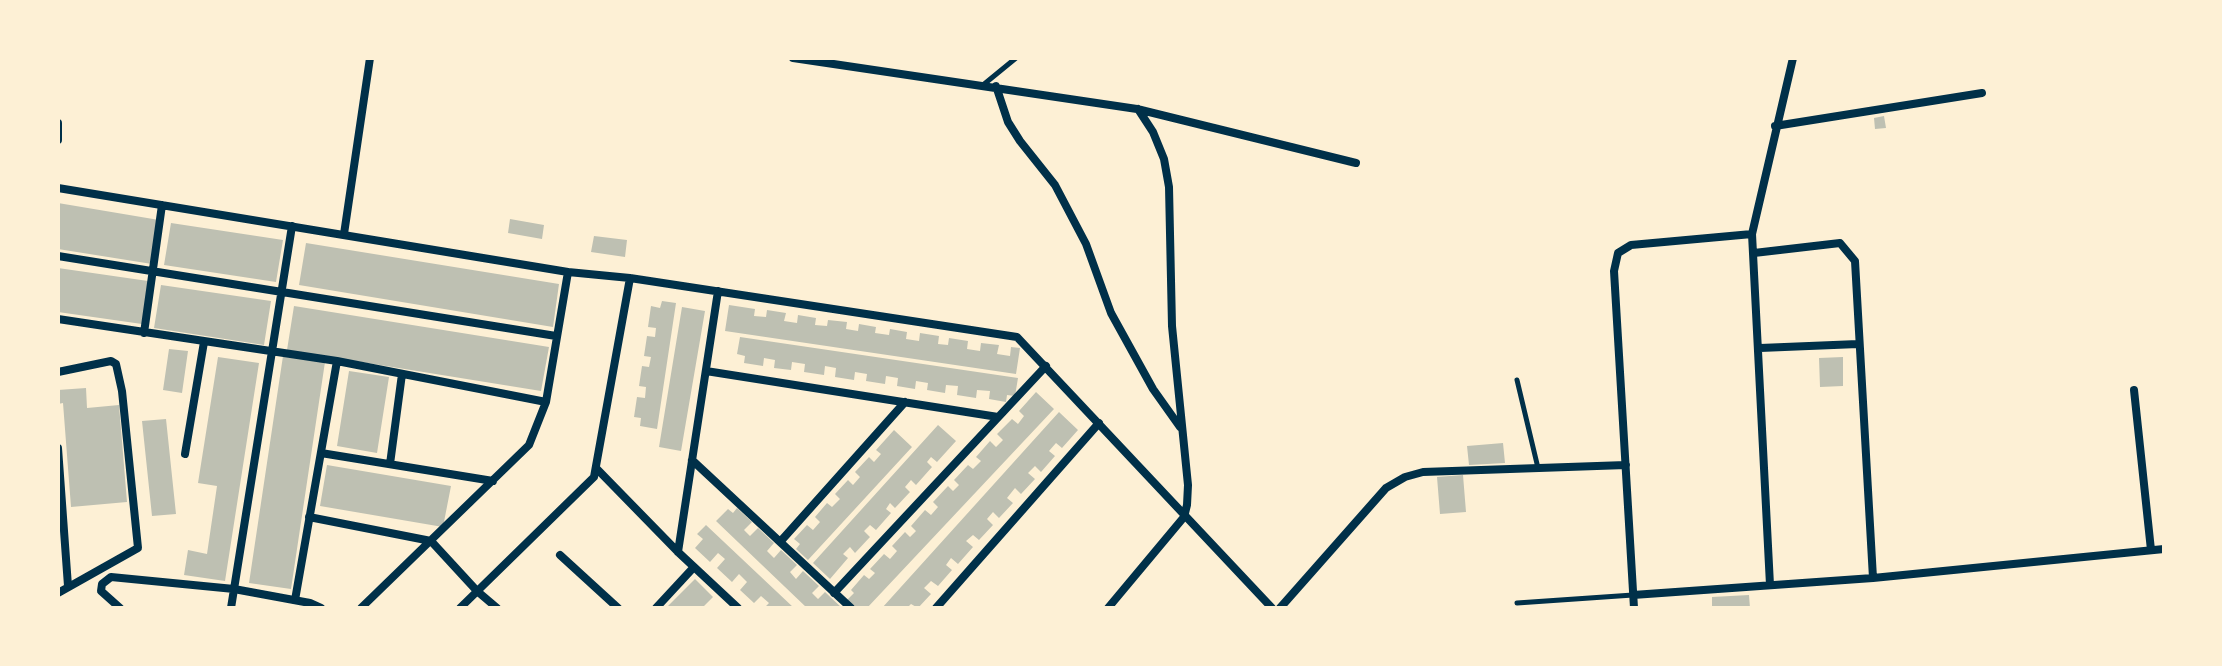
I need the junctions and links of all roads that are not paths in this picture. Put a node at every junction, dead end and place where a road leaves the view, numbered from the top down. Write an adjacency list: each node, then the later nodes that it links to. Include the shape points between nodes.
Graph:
1 (370, 58): 16 (street)
2 (793, 58): 5 (street)
3 (1016, 58): 5 (lane)
4 (1793, 58): 10 (street)
5 (983, 85): 6 (street)
6 (996, 86): 8 (street); 43 (street, via 1008,122 1055,185 1086,244 1111,313)
7 (1982, 93): 10 (street)
8 (1137, 109): 12 (street); 43 (street, via 1153,132 1169,187 1169,285)
9 (58, 123): 11 (street)
10 (1775, 126): 17 (street)
11 (58, 140)
12 (1356, 163)
13 (58, 188): 14 (street)
14 (162, 205): 15 (street); 20 (street)
15 (292, 226): 16 (street); 23 (street)
16 (344, 234): 21 (street)
17 (1752, 234): 18 (street); 49 (street, via 1631,245 1618,253 1614,271)
18 (1754, 253): 29 (street, via 1840,243 1855,261); 30 (street)
19 (58, 256): 20 (street)
20 (153, 271): 23 (street); 26 (street)
21 (568, 272): 22 (street); 27 (street)
22 (630, 278): 24 (street); 51 (street)
23 (282, 291): 27 (street); 31 (street)
24 (718, 291): 33 (street, via 1005,334 1017,337); 34 (street)
25 (58, 319): 26 (street)
26 (144, 333): 28 (street)
27 (556, 336): 39 (street)
28 (204, 342): 31 (street); 46 (street)
29 (1858, 344): 30 (street); 62 (street)
30 (1760, 348): 63 (street)
31 (272, 353): 32 (street); 65 (street)
32 (337, 361): 36 (street); 45 (street)
33 (1046, 366): 41 (street); 42 (street)
34 (706, 371): 40 (street); 47 (street)
35 (58, 372): 64 (street, via 116,364 138,548)
36 (402, 374): 39 (street); 48 (street)
37 (1517, 380): 50 (lane)
38 (2134, 390): 58 (street)
39 (546, 402): 52 (street, via 529,445)
40 (905, 402): 41 (street); 56 (street)
41 (998, 417): 68 (street)
42 (1099, 423): 54 (street); 82 (street)
43 (1180, 427): 54 (street, via 1188,485)
44 (58, 448): 64 (street)
45 (321, 453): 48 (street); 53 (street)
46 (185, 454)
47 (692, 460): 56 (street); 59 (street)
48 (390, 464): 52 (street)
49 (1626, 465): 50 (street); 69 (street)
50 (1538, 468): 85 (street, via 1405,477 1386,488)
51 (597, 469): 59 (street); 66 (street, via 589,484)
52 (493, 481): 55 (street)
53 (309, 517): 55 (street); 70 (street)
54 (1184, 517): 83 (street); 84 (street)
55 (431, 541): 66 (street); 75 (street)
56 (780, 542): 68 (street)
57 (2164, 549): 58 (street)
58 (2151, 550): 62 (street)
59 (678, 552): 61 (street)
60 (560, 555): 78 (street)
61 (694, 567): 79 (street); 80 (street)
62 (1873, 578): 63 (street)
63 (1770, 585): 69 (street)
64 (68, 586): 67 (street)
65 (234, 589): 70 (street); 72 (street, via 111,577 101,591); 73 (street)
66 (477, 591): 76 (street); 77 (street)
67 (58, 593)
68 (834, 593): 81 (street)
69 (1633, 595): 71 (lane); 86 (street)
70 (295, 600): 74 (street)
71 (1517, 603)
72 (120, 608)
73 (231, 608)
74 (321, 608)
75 (361, 608)
76 (460, 608)
77 (497, 608)
78 (618, 608)
79 (656, 608)
80 (738, 608)
81 (851, 608)
82 (936, 608)
83 (1108, 608)
84 (1272, 608)
85 (1280, 608)
86 (1634, 608)

